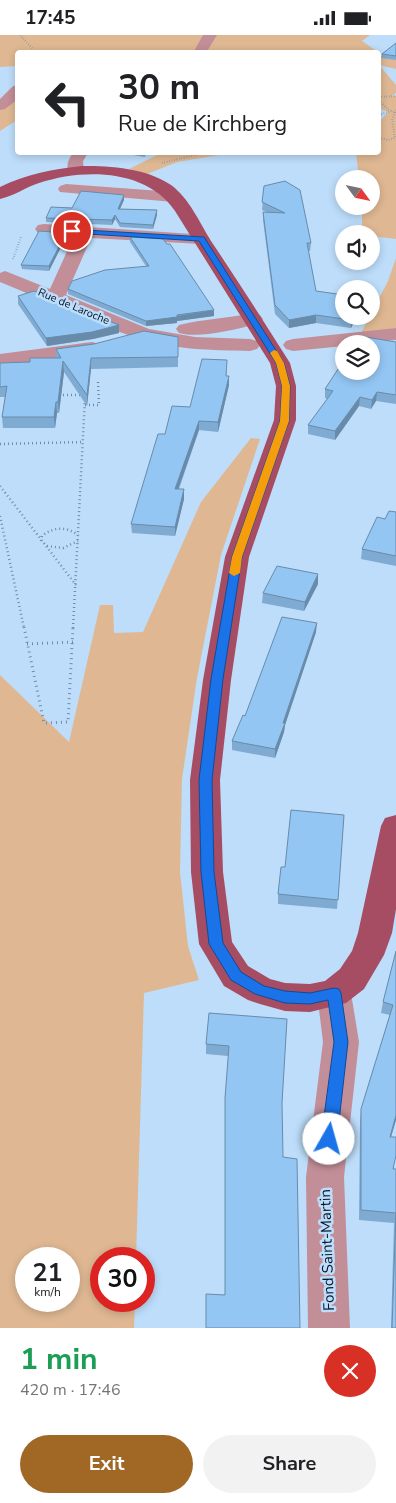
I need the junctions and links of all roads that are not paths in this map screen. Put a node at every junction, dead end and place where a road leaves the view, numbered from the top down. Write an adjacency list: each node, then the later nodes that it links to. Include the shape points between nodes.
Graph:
1 (210, 35): 2 (street)
2 (202, 50)
3 (15, 92): 4 (street)
4 (0, 106)
5 (74, 171): 6 (main road, via 28,179); 9 (main road, via 110,171 164,188 174,197)
6 (0, 194)
7 (44, 229): 8 (street)
8 (85, 232): 9 (street); 11 (street)
9 (201, 239): 12 (main road)
10 (5, 277): 11 (street, Rue de Laroche)
11 (54, 299): 13 (street, Rue de Laroche)
12 (253, 319): 13 (street, Rue de Laroche); 19 (main road, via 280,363 286,386 285,421 236,566 217,679 205,780 207,872 216,944 236,976 260,990 285,997 310,999)
13 (144, 334): 15 (street, Rue de Laroche, via 195,343); 17 (street, Rue de Laroche, via 94,347)
14 (396, 334): 16 (street)
15 (241, 345)
16 (293, 345)
17 (0, 360)
18 (394, 839): 19 (main road, via 375,933 367,955 352,979)
19 (334, 993): 20 (street, Fond Saint-Martin, via 341,1042 324,1177)
20 (329, 1328)

